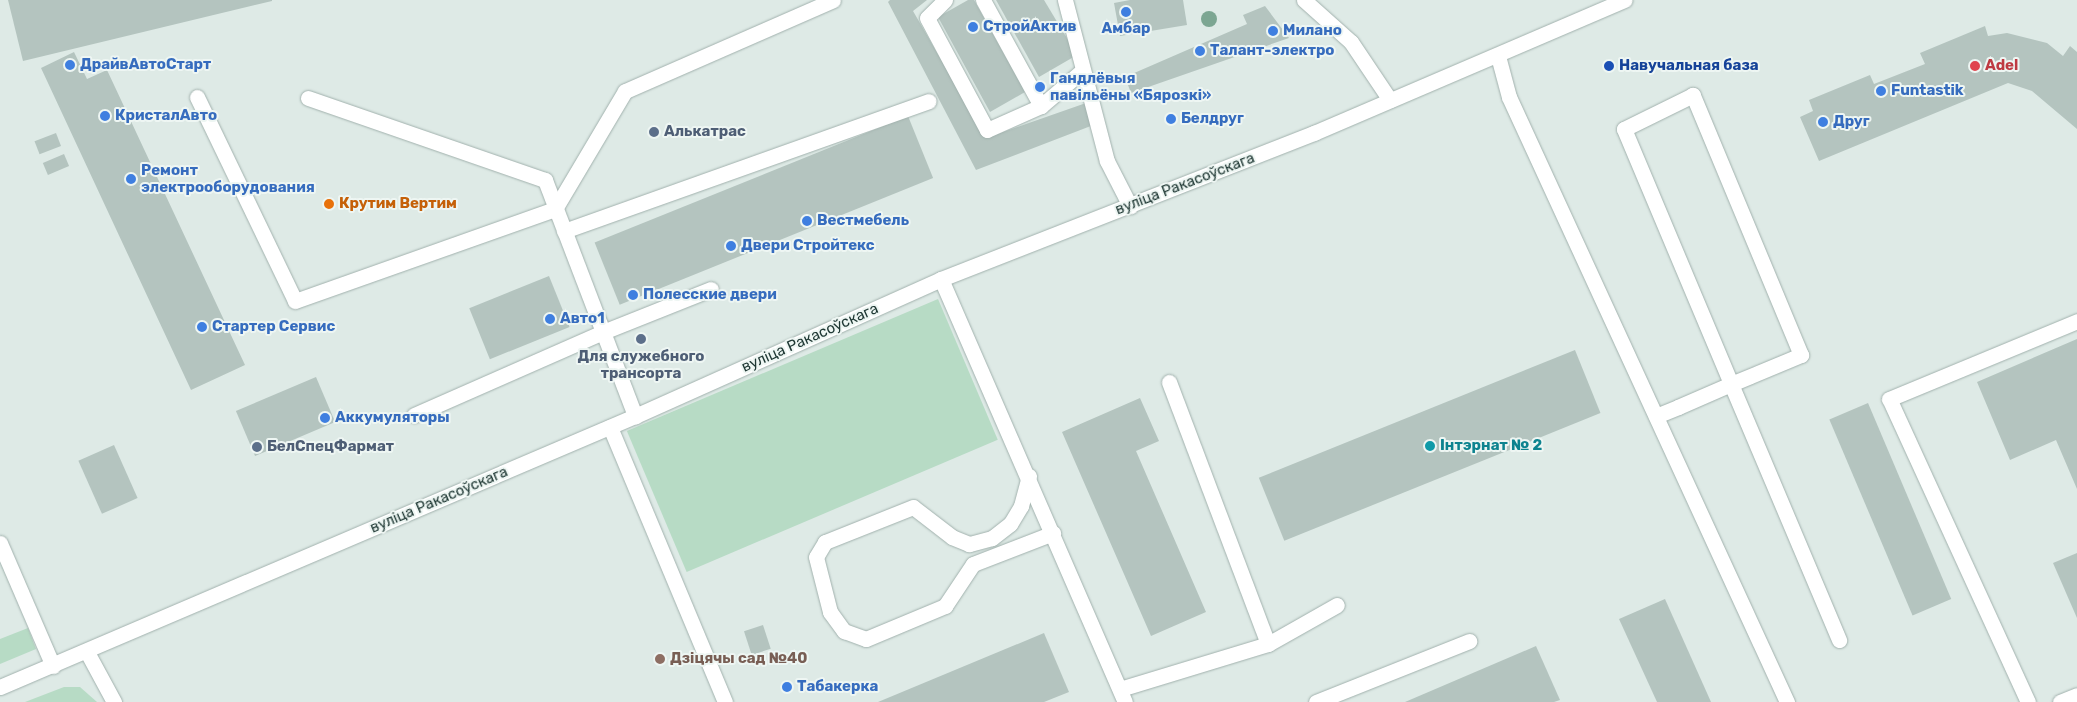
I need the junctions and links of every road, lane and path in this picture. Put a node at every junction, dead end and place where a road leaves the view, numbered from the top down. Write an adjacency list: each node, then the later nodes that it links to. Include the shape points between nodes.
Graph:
1 (833, 0): 15 (main road, via 625,90)
2 (945, 0): 13 (main road, via 927,18 987,130)
3 (983, 0): 13 (main road)
4 (1065, 0): 8 (main road)
5 (1304, 0): 11 (main road, via 1352,42)
6 (1625, 0): 7 (main road, вуліца Ракасоўскага)
7 (1498, 56): 11 (main road, вуліца Ракасоўскага); 25 (main road, via 1509,97)
8 (1083, 70): 13 (main road); 14 (main road, via 1107,161)
9 (197, 97): 15 (main road, via 295,301)
10 (308, 98): 15 (main road, via 545,180)
11 (1390, 100): 14 (main road, вуліца Ракасоўскага)
12 (929, 102): 16 (main road)
13 (1041, 106)
14 (1130, 206): 17 (main road, вуліца Ракасоўскага)
15 (555, 209): 16 (main road)
16 (564, 231): 20 (main road)
17 (941, 279): 24 (main road, вуліца Ракасоўскага); 27 (main road)
18 (711, 289): 20 (main road)
19 (2077, 322): 43 (main road, via 1889,399)
20 (603, 332): 23 (main road); 24 (main road)
21 (1169, 382): 33 (main road)
22 (1731, 384): 22 (main road, via 1624,129 1693,95 1801,355); 25 (main road); 31 (main road)
23 (414, 415)
24 (635, 416): 26 (main road, вуліца Ракасоўскага)
25 (1656, 416): 42 (main road)
26 (610, 427): 34 (main road, вуліца Ракасоўскага); 40 (main road)
27 (1028, 476): 28 (main road); 28 (main road, via 1021,506 1010,524 992,538 969,544 952,537 913,507 824,542 816,557 830,612 844,631 866,639 945,606 973,564)
28 (1053, 533): 38 (main road)
29 (0, 543): 35 (main road)
30 (1336, 605): 33 (main road)
31 (1839, 640)
32 (1469, 641): 41 (main road)
33 (1268, 644): 38 (main road)
34 (87, 652): 35 (main road, вуліца Ракасоўскага); 39 (main road)
35 (53, 666): 36 (main road, вуліца Ракасоўскага)
36 (0, 687)
37 (2077, 695): 44 (main road)
38 (1122, 696)
39 (114, 702)
40 (725, 702)
41 (1316, 702)
42 (1787, 702)
43 (2028, 702)
44 (2060, 702)

